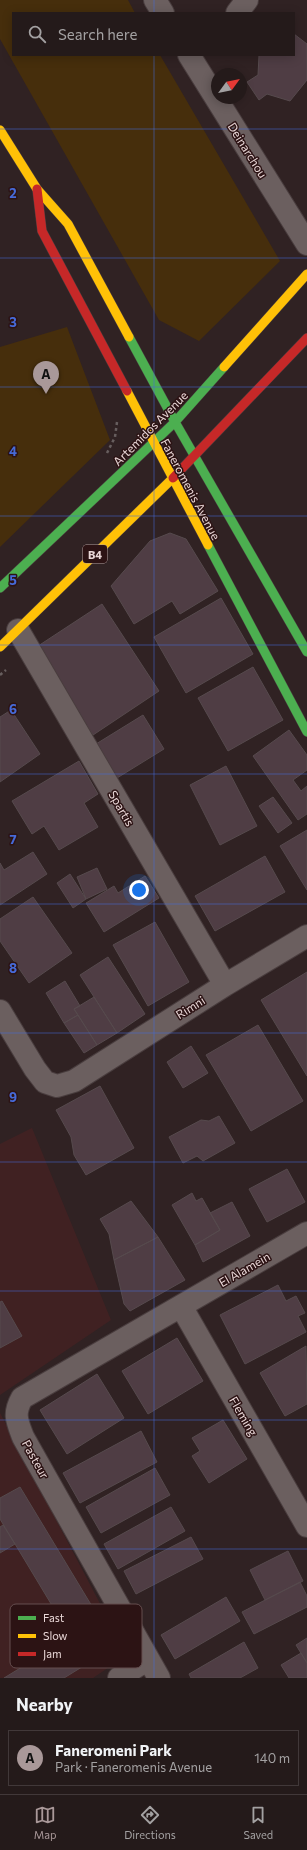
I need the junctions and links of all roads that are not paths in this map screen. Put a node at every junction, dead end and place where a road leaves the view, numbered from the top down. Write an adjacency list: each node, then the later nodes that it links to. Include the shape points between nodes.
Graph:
1 (154, 0): 3 (street)
2 (247, 0): 4 (street)
3 (162, 12)
4 (238, 12)
5 (194, 57): 8 (street, Deinarchou)
6 (0, 130): 7 (main road, Faneromenis Avenue)
7 (37, 189): 11 (main road, Faneromenis Avenue, via 68,224); 12 (main road, Faneromenis Avenue, via 42,231)
8 (307, 244)
9 (307, 274): 11 (main road, Artemidos Avenue)
10 (307, 338): 13 (main road, B4)
11 (175, 422): 12 (main road, Artemidos Avenue); 13 (main road, Faneromenis Avenue)
12 (153, 444): 14 (main road, Faneromenis Avenue); 15 (main road, Artemidos Avenue)
13 (194, 457): 14 (main road, B4); 18 (main road, Faneromenis Avenue)
14 (172, 479): 16 (main road, B4); 19 (main road, Faneromenis Avenue)
15 (0, 588)
16 (18, 630): 17 (main road, B4); 21 (street, Spartis)
17 (0, 647)
18 (307, 652)
19 (307, 732)
20 (307, 936): 21 (street, Rimni)
21 (224, 985): 22 (street, Rimni, via 74,1081 58,1086 45,1082 34,1069)
22 (0, 1011)
23 (307, 1233): 24 (street, El Alamein)
24 (181, 1306): 25 (street, Fleming); 26 (street, Pasteur, via 22,1398 16,1408 17,1421 23,1437)
25 (307, 1526)
26 (117, 1604)
27 (142, 1649): 28 (street, Pasteur)
28 (148, 1660): 29 (street); 32 (street, Pasteur)
29 (142, 1664)
30 (135, 1668): 31 (street)
31 (119, 1678)
32 (159, 1678)

